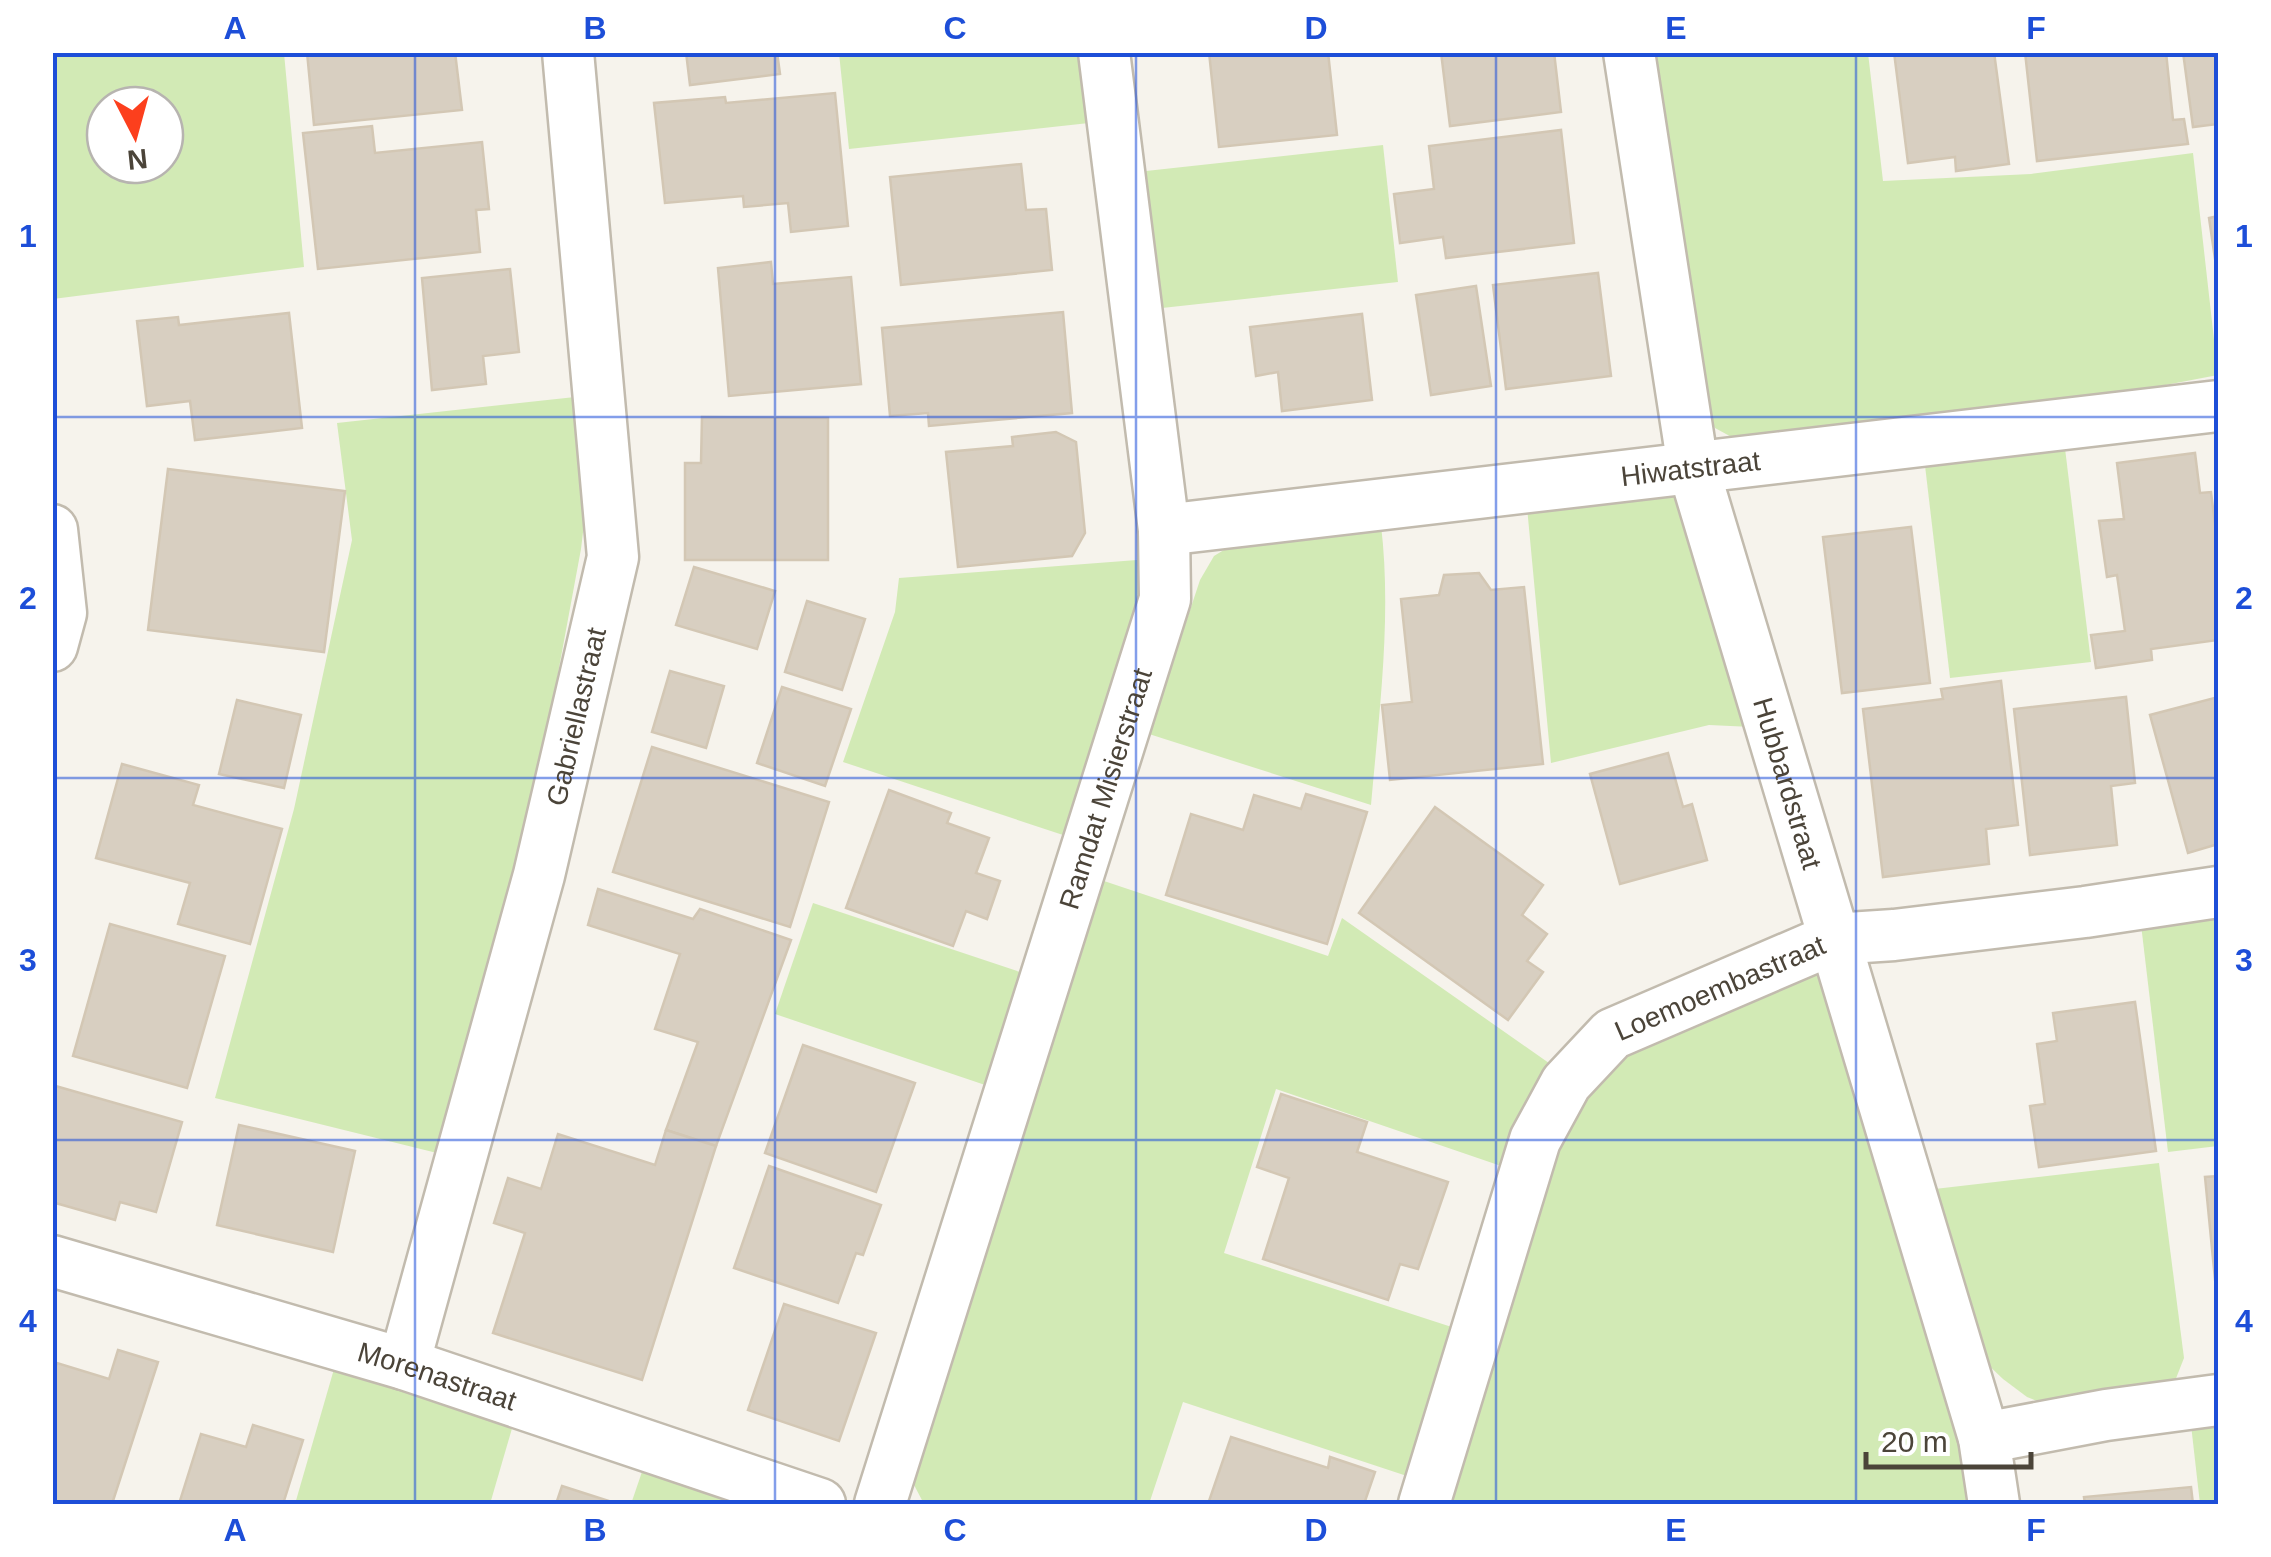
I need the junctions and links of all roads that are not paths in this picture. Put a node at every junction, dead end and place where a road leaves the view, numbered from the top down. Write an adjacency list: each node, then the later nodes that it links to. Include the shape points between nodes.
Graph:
1 (568, 52): 12 (street, Gabriellastraat, via 613,557 539,876)
2 (1104, 52): 7 (street, Ramdat Misierstraat)
3 (1629, 52): 5 (street, Hubbardstraat)
4 (2218, 406): 5 (street, Hiwatstraat)
5 (1693, 466): 7 (street, Hiwatstraat); 10 (street, Hubbardstraat)
6 (52, 530): 8 (street, via 61,613)
7 (1164, 530): 16 (street, Ramdat Misierstraat, via 1165,599)
8 (52, 646)
9 (2218, 892): 10 (street, Loemoembastraat)
10 (1832, 939): 14 (street, Hubbardstraat); 17 (street, Loemoembastraat, via 1612,1034 1566,1083 1535,1140)
11 (52, 1261): 12 (street, Morenastraat)
12 (404, 1364): 15 (street, Morenastraat)
13 (2218, 1400): 14 (street)
14 (1984, 1438): 18 (street, Hubbardstraat)
15 (820, 1504)
16 (880, 1504)
17 (1424, 1504)
18 (1994, 1504)

